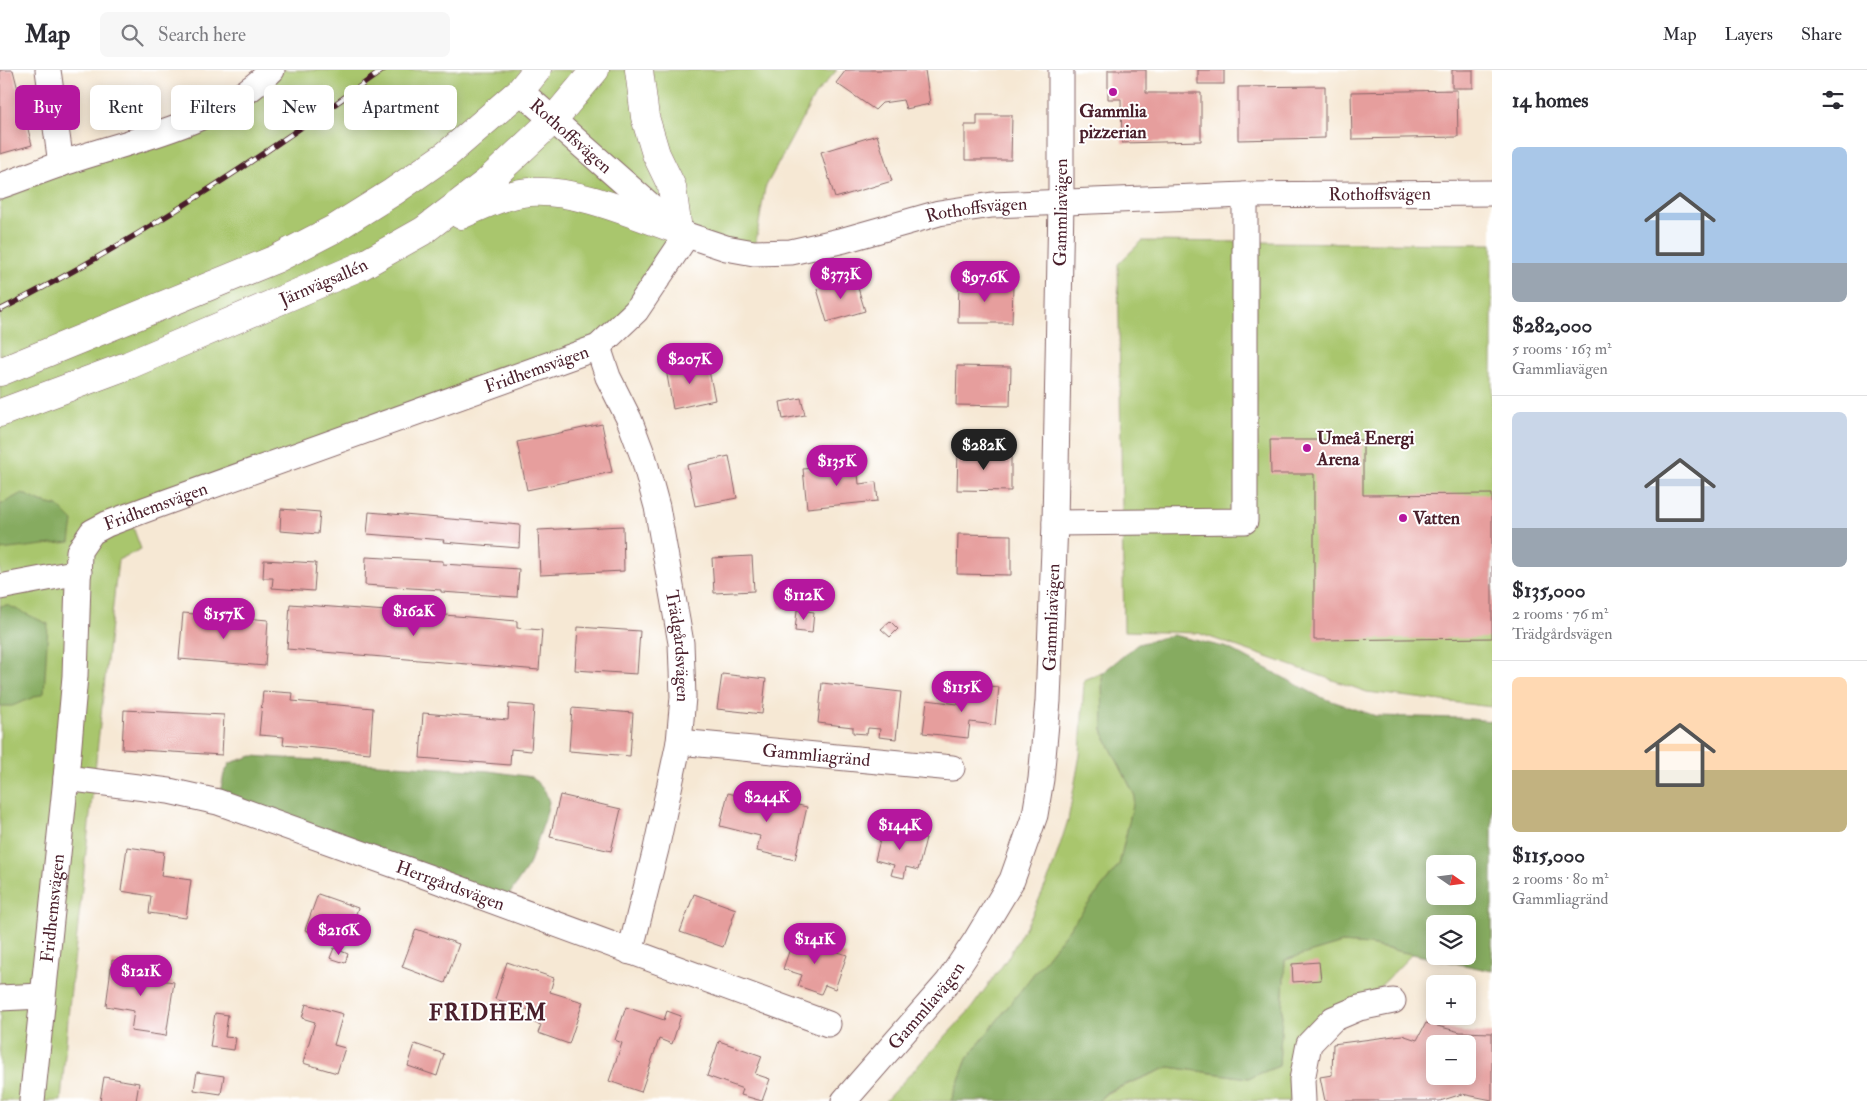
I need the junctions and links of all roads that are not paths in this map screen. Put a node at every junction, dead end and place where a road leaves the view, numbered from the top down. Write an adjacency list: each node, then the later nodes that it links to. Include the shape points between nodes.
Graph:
1 (48, 70): 9 (street)
2 (272, 70): 9 (street, via 220,108 124,145)
3 (537, 70): 7 (main road)
4 (595, 70): 8 (main road, Järnvägsallén)
5 (639, 70): 15 (main road, via 645,117 656,154 672,187)
6 (1061, 70): 13 (street, Gammliavägen)
7 (520, 91): 8 (street, Rothoffsvägen); 17 (main road, via 446,156 334,229 276,259)
8 (553, 120): 14 (main road, Järnvägsallén, via 487,182); 15 (street, Rothoffsvägen)
9 (61, 164): 10 (street)
10 (0, 186)
11 (1492, 193): 12 (street, Rothoffsvägen)
12 (1245, 195): 13 (street, Rothoffsvägen); 19 (street, via 1245,520)
13 (1061, 201): 15 (street, Rothoffsvägen, via 992,205 939,213 791,252 754,253 726,248); 19 (street, Gammliavägen)
14 (423, 231): 15 (main road, via 496,200 530,192 576,195); 18 (main road, Järnvägsallén, via 361,266 308,289 129,365)
15 (683, 233): 16 (street, Fridhemsvägen, via 636,311)
16 (598, 347): 20 (street, Fridhemsvägen, via 106,524 92,532 78,551); 22 (street, Trädgårdsvägen, via 644,459 656,507 681,643 683,697)
17 (0, 372)
18 (0, 413)
19 (1055, 523): 31 (street, Gammliavägen, via 1048,701 1041,779 1035,815 1012,880 948,982)
20 (79, 572): 21 (street); 24 (street, Fridhemsvägen, via 75,676)
21 (0, 587)
22 (679, 742): 23 (street, Gammliagränd); 25 (street, Trädgårdsvägen)
23 (952, 768)
24 (66, 778): 25 (street, Herrgårdsvägen, via 169,791 218,802); 26 (street, Fridhemsvägen)
25 (630, 952): 29 (street, Herrgårdsvägen)
26 (42, 996): 27 (street); 30 (street, Fridhemsvägen)
27 (0, 998)
28 (1393, 1001): 32 (street, via 1359,1008 1333,1019 1309,1044 1302,1080)
29 (828, 1024)
30 (32, 1101)
31 (844, 1101)
32 (1303, 1101)

